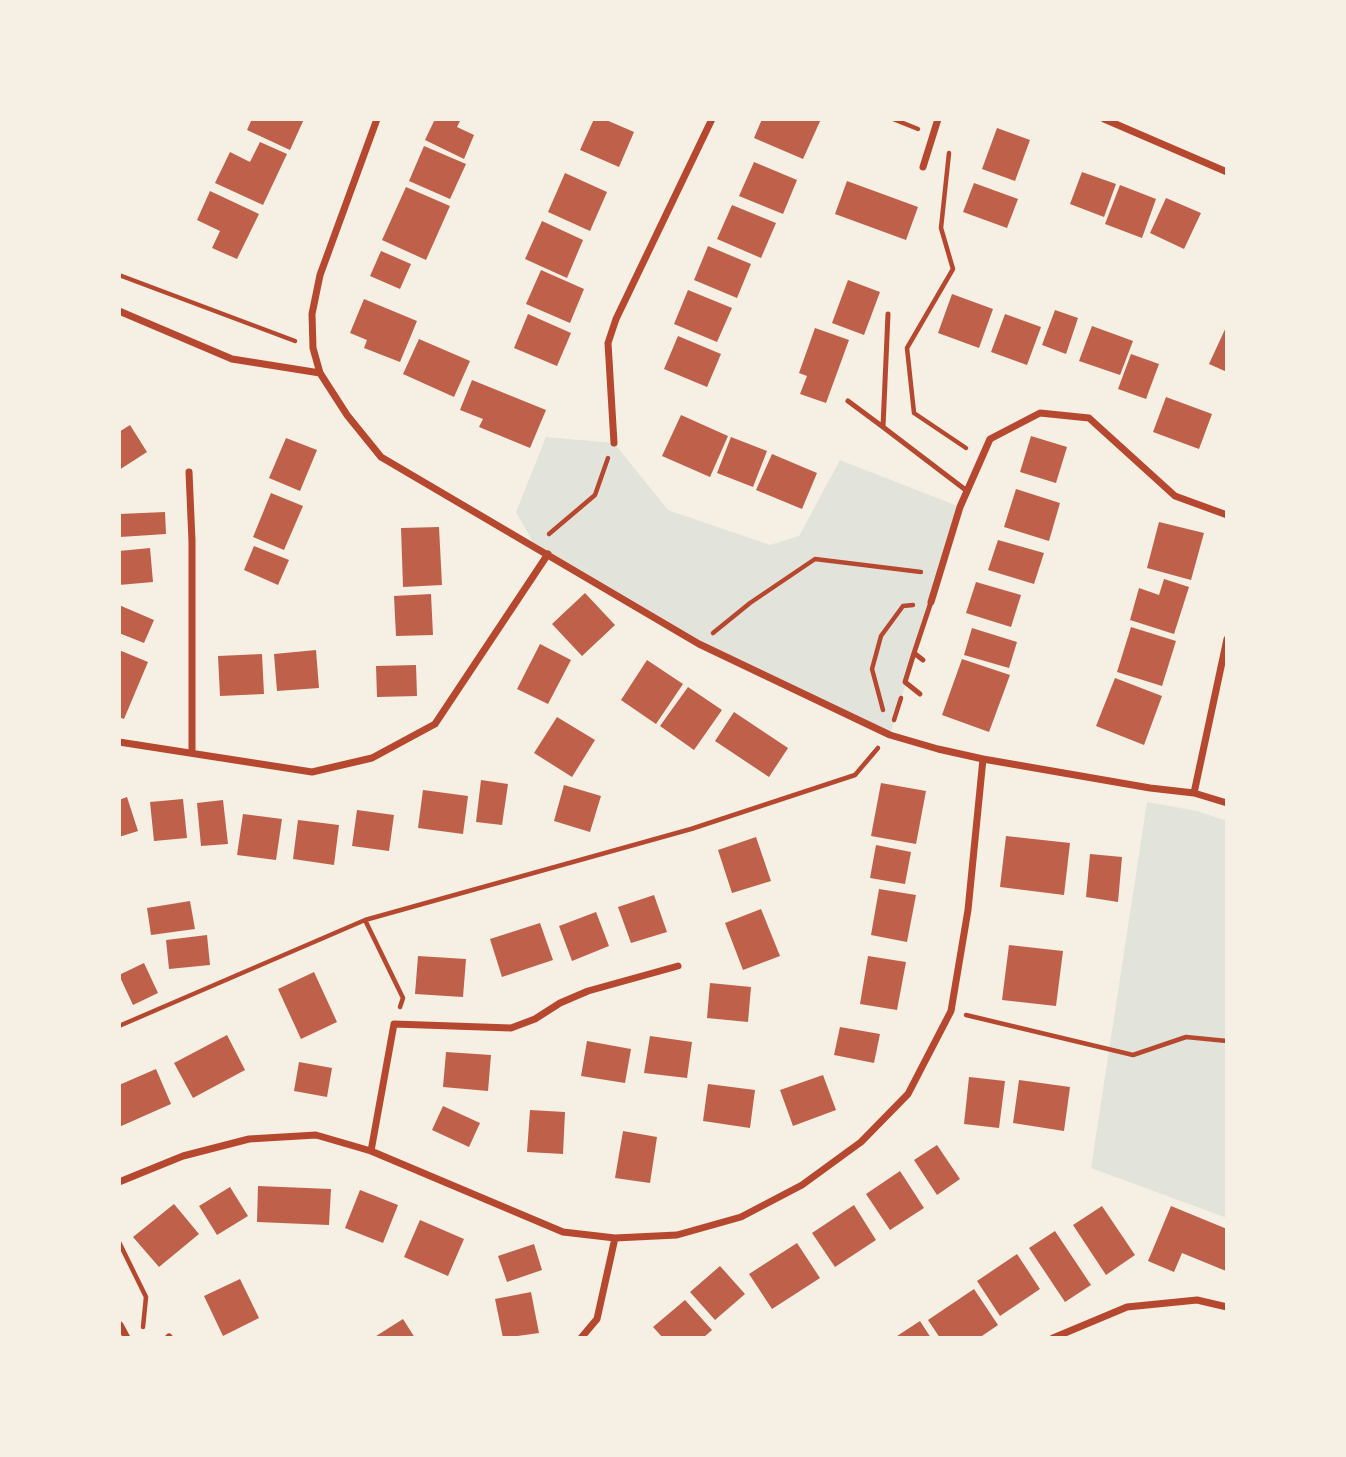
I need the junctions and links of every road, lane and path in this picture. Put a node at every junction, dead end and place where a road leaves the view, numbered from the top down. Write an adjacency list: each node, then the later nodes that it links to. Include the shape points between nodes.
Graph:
1 (377, 119): 12 (street, via 320,275 312,314)
2 (712, 119): 16 (street, via 608,343)
3 (893, 119): 6 (path)
4 (1104, 119): 8 (street)
5 (938, 120): 6 (street); 17 (path, via 951,133 941,229 953,269 907,348 914,413)
6 (932, 135): 7 (street)
7 (923, 167)
8 (1227, 172)
9 (119, 275): 12 (path)
10 (119, 311): 13 (street, via 232,359)
11 (888, 314): 15 (lane)
12 (313, 348): 13 (street)
13 (320, 373): 21 (street, via 381,457)
14 (848, 401): 15 (lane)
15 (883, 427): 19 (lane)
16 (614, 443): 21 (path, via 595,495)
17 (982, 458): 19 (street); 20 (street, via 990,439 1040,413 1089,418 1175,496)
18 (189, 472): 33 (street)
19 (967, 491): 23 (street)
20 (1227, 514)
21 (536, 546): 22 (street)
22 (548, 554): 26 (street); 33 (street, via 435,724 372,758 312,772)
23 (939, 575): 24 (street); 26 (path, via 815,559)
24 (931, 602): 27 (lane); 31 (path, via 904,606 881,636 872,669)
25 (1227, 639): 35 (street)
26 (699, 643): 31 (street)
27 (914, 653): 28 (lane); 29 (lane)
28 (923, 660)
29 (905, 681): 30 (lane); 31 (path)
30 (920, 694)
31 (890, 735): 34 (street); 37 (path, via 855,775 691,829)
32 (119, 742): 33 (street)
33 (191, 753)
34 (983, 759): 35 (street); 39 (street, via 968,910)
35 (1194, 793): 36 (street)
36 (1227, 803)
37 (365, 920): 40 (path, via 403,998); 41 (path)
38 (678, 966): 40 (street, via 588,991 511,1028)
39 (951, 1011): 42 (path, via 1133,1055 1186,1037); 45 (street, via 908,1094 861,1142 802,1185 741,1217 690,1232)
40 (394, 1024): 43 (street)
41 (119, 1026)
42 (1227, 1041)
43 (371, 1151): 44 (street, via 316,1135 249,1139 183,1156); 45 (street, via 563,1232)
44 (119, 1182)
45 (615, 1238): 51 (street, via 597,1319)
46 (119, 1242): 50 (path, via 146,1297)
47 (1227, 1307): 52 (street, via 1197,1300 1127,1307)
48 (120, 1325): 49 (street)
49 (127, 1338)
50 (142, 1338)
51 (581, 1338)
52 (1053, 1338)

